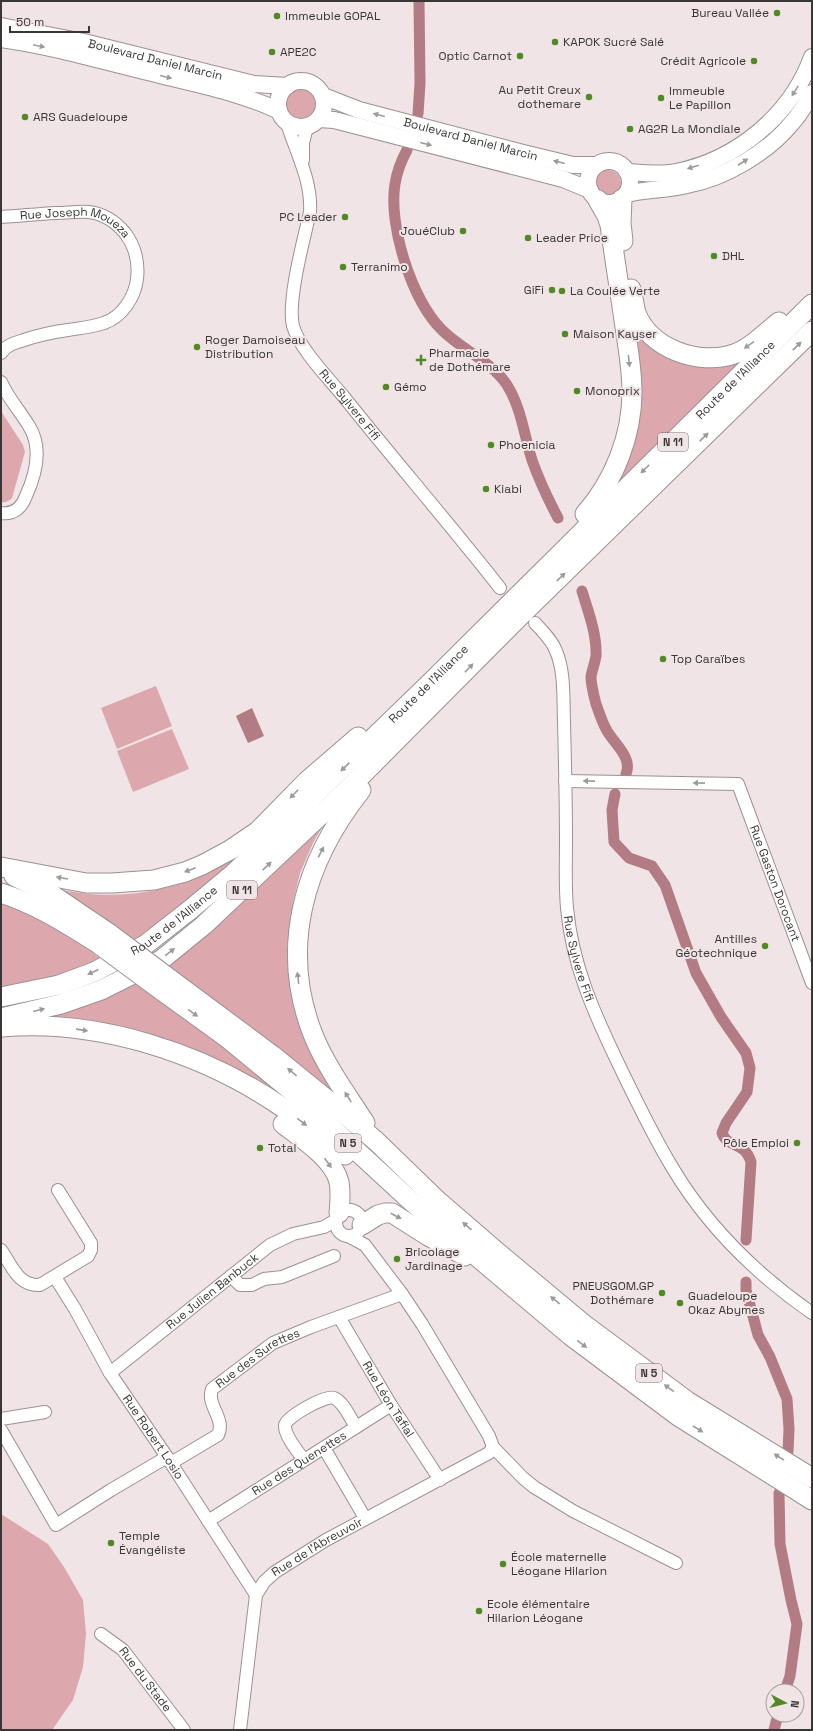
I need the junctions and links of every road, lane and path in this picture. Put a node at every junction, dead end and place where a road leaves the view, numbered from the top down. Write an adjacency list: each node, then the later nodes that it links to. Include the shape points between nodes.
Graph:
1 (1, 26): 4 (main road, Boulevard Daniel Marcin, via 84,42 254,84)
2 (1, 39): 7 (main road, Boulevard Daniel Marcin, one-way to 7, via 46,47 194,84 258,102)
3 (812, 57): 11 (main road, one-way to 11, via 790,98 774,118 743,144 709,162 676,172)
4 (286, 86): 6 (main road, via 300,81 307,82); 7 (main road, via 279,98)
5 (812, 93): 13 (main road, one-way to 5, via 647,190 688,185 736,167 775,141 791,124)
6 (323, 96): 8 (main road, via 324,108); 10 (main road, Boulevard Daniel Marcin, one-way to 6, via 572,165 523,153 359,110)
7 (283, 117): 8 (main road, via 294,126); 9 (street, Rue Sylvere Fifi)
8 (313, 123): 9 (street, Rue Sylvere Fifi, via 303,143); 12 (main road, Boulevard Daniel Marcin, one-way to 12, via 334,120 563,179)
9 (302, 165): 22 (street, Rue Sylvere Fifi, via 311,199 292,303 293,325 297,336 337,389)
10 (597, 165): 11 (main road, via 612,161 620,164); 12 (main road, via 589,176)
11 (627, 172): 13 (main road, via 630,186)
12 (594, 195): 13 (main road, via 607,203 617,202); 21 (highway, one-way to 21, via 610,225 620,285 631,377 629,420 620,455 597,500)
13 (624, 197): 15 (highway, one-way to 13, via 749,346 734,354 714,357 680,353 659,341 637,313 622,237)
14 (1, 217): 18 (street, Rue Joseph Moueza, via 80,212 99,214 114,222 128,237 138,271 132,296 115,318 106,323 26,339 3,349)
15 (812, 294)
16 (812, 304): 21 (highway, Route de l'Alliance / N 11, one-way to 21)
17 (812, 331): 24 (highway, Route de l'Alliance / N 11, one-way to 17, via 520,616)
18 (1, 353)
19 (1, 382): 20 (street, via 30,426 37,446 37,456 28,492 21,507)
20 (1, 513)
21 (533, 580): 24 (highway, Route de l'Alliance / N 11)
22 (500, 588)
23 (535, 623): 25 (street, Rue Sylvere Fifi, via 553,644 560,664)
24 (437, 689): 26 (highway, one-way to 26, via 392,708 307,781 258,831 202,865 170,877 112,883 86,883); 33 (highway, Route de l'Alliance / N 11, one-way to 33, via 233,874 145,945 94,972 59,985); 34 (highway, Route de l'Alliance / N 11, one-way to 24, via 62,1004 101,990 161,960 204,925 346,791); 37 (highway, one-way to 24, via 325,1062 314,1037 299,985 297,944 304,897 321,852 346,809 362,789 423,728)
25 (565, 781): 31 (street, Rue Gaston Dorocant, one-way to 25, via 738,784); 47 (street, Rue Sylvere Fifi, via 567,908 572,945 591,1005 672,1167 715,1227 745,1259)
26 (1, 867)
27 (1, 871): 30 (highway, via 54,896)
28 (1, 883): 30 (highway, via 25,890)
29 (1, 893): 30 (highway)
30 (103, 938): 32 (highway, N 5, bridge)
31 (812, 983)
32 (168, 986): 37 (highway, N 5, one-way to 32, via 272,1055); 46 (highway, N 5, one-way to 46, via 294,1094 411,1201)
33 (1, 997)
34 (1, 1018)
35 (1, 1027): 42 (highway, one-way to 42, via 79,1029 156,1046 205,1063 282,1107 368,1172)
36 (1, 1039): 39 (highway, one-way to 39, via 39,1038 118,1047 177,1065 228,1087 273,1115 327,1160 339,1180)
37 (376, 1141): 59 (highway, N 5, one-way to 37, via 687,1401 586,1326 438,1201)
38 (58, 1190): 44 (street, via 91,1243 91,1250 88,1256)
39 (347, 1226): 42 (highway, one-way to 42, via 392,1213); 43 (street, Rue Julien Banbuck, via 324,1227 293,1234 270,1245); 45 (street, Rue Julien Banbuck, via 365,1245)
40 (1, 1250): 44 (street, via 25,1283 40,1285)
41 (334, 1256): 43 (street, via 282,1277 264,1279 252,1285 240,1285)
42 (480, 1264): 46 (highway)
43 (231, 1276): 49 (street, Rue Julien Banbuck)
44 (55, 1277): 49 (street, Rue Robert Losio)
45 (402, 1294): 48 (street, Rue des Surettes); 55 (street, Rue Julien Banbuck, via 489,1436)
46 (530, 1301): 61 (highway, N 5, one-way to 61, via 571,1336 678,1416)
47 (812, 1313)
48 (339, 1317): 50 (street, Rue Léon Tafial); 57 (street, Rue des Surettes, via 273,1343 212,1389 210,1399 220,1425 218,1435)
49 (110, 1373): 57 (street, Rue Robert Losio)
50 (391, 1405): 53 (street, Rue des Quenettes); 60 (street, Rue Léon Tafial)
51 (45, 1412): 52 (street)
52 (1, 1419)
53 (356, 1427): 56 (street, Rue des Quenettes); 58 (street, via 341,1403 329,1396 298,1413 285,1425 294,1447)
54 (1, 1430): 57 (street, Rue des Surettes, via 56,1525 111,1490)
55 (492, 1447): 60 (street, Rue de l'Abreuvoir, via 489,1453); 64 (street, via 534,1487 573,1511)
56 (324, 1448): 58 (street, Rue des Quenettes); 62 (street)
57 (169, 1460): 63 (street, Rue Robert Losio)
58 (304, 1460): 63 (street, Rue des Quenettes)
59 (812, 1478)
60 (440, 1480): 62 (street, Rue de l'Abreuvoir)
61 (812, 1500)
62 (365, 1518): 65 (street, Rue de l'Abreuvoir, via 275,1572 264,1582)
63 (208, 1521): 65 (street, Rue Robert Losio)
64 (676, 1563)
65 (256, 1595): 67 (street, Rue de l'Abreuvoir)
66 (101, 1634): 68 (street, Rue du Stade, via 123,1650)
67 (242, 1718): 69 (street); 70 (street)
68 (184, 1730)
69 (240, 1730)
70 (244, 1730)

